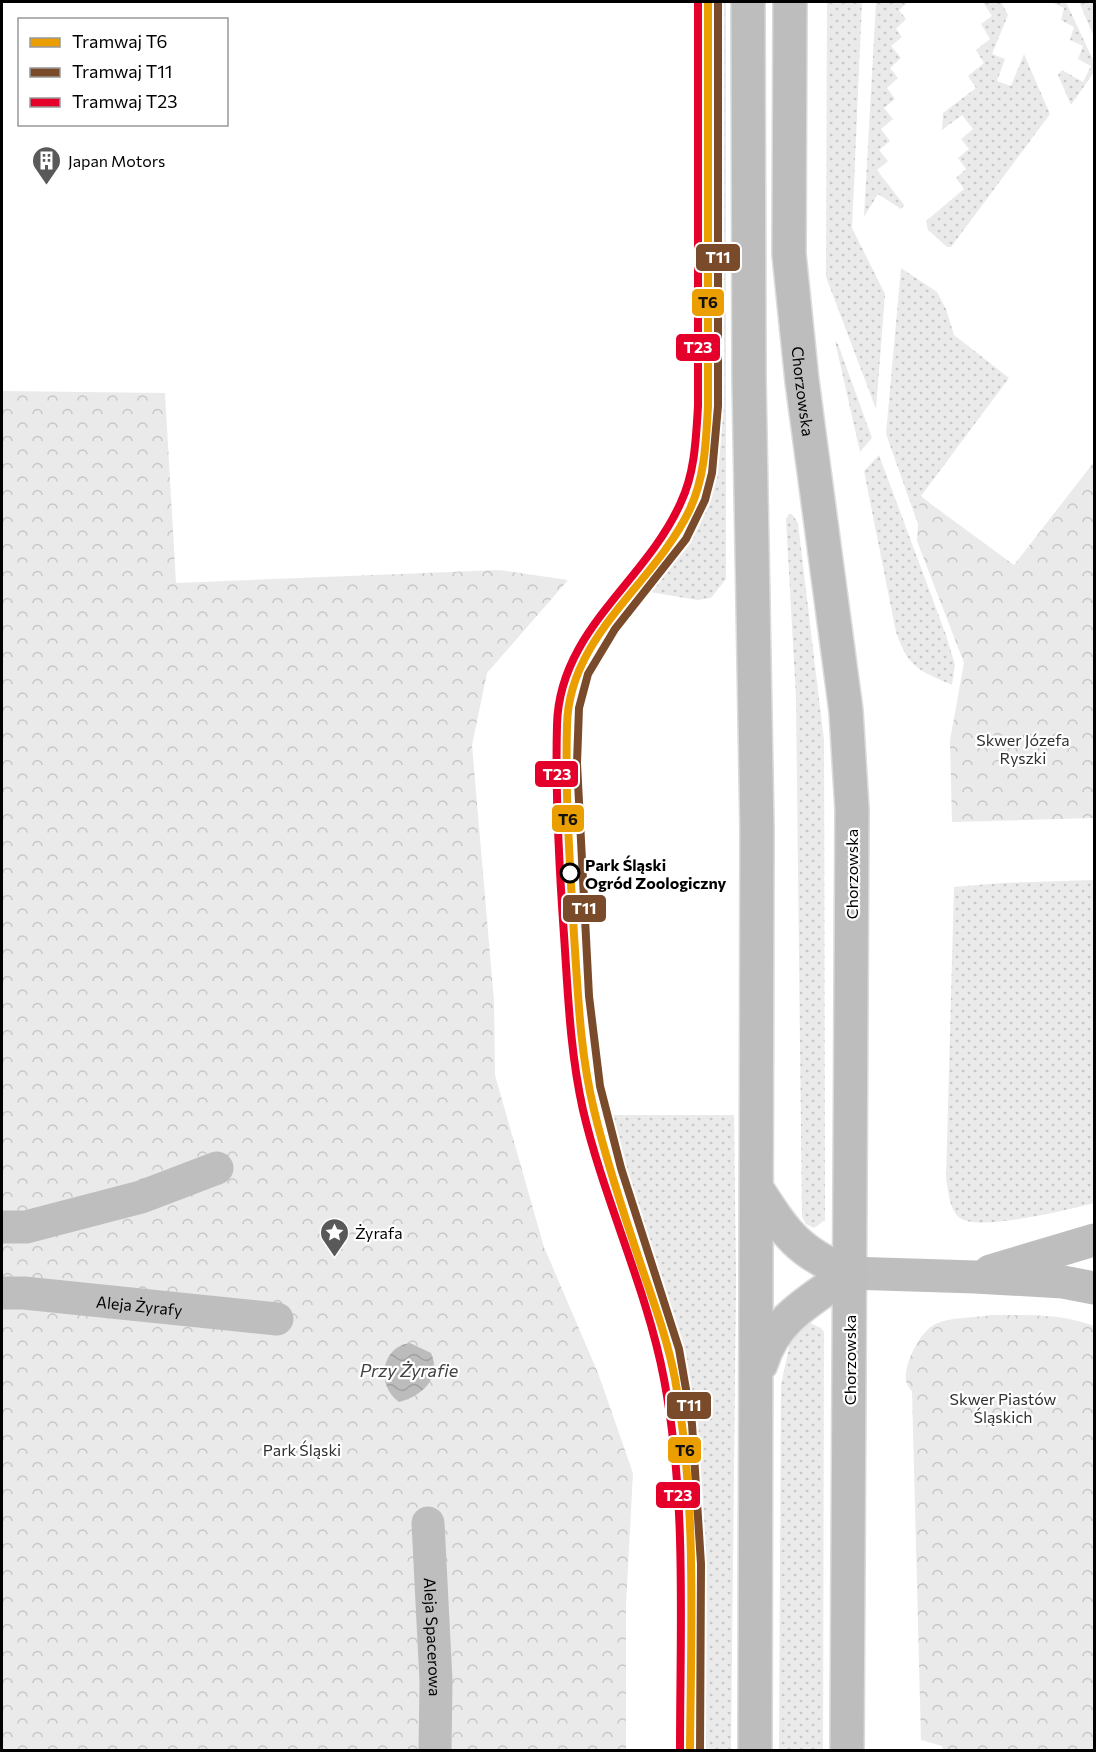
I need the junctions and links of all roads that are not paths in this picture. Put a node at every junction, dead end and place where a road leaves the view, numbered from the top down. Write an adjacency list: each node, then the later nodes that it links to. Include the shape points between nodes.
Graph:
1 (748, 2): 4 (main road)
2 (790, 2): 7 (main road, Chorzowska, via 789,254 846,711 852,809)
3 (217, 1168): 5 (street, via 141,1197 26,1227)
4 (757, 1189): 7 (main road, via 781,1227 802,1249); 12 (main road)
5 (2, 1227)
6 (1095, 1239): 8 (street)
7 (849, 1273): 8 (street); 12 (main road, via 780,1325 766,1346); 16 (main road, Chorzowska)
8 (975, 1277): 9 (street, via 1063,1282)
9 (1095, 1288)
10 (2, 1293): 11 (street, Aleja Żyrafy)
11 (277, 1319)
12 (757, 1379): 15 (main road)
13 (428, 1523): 14 (street, Aleja Spacerowa, via 436,1681)
14 (435, 1750)
15 (755, 1750)
16 (847, 1750)

